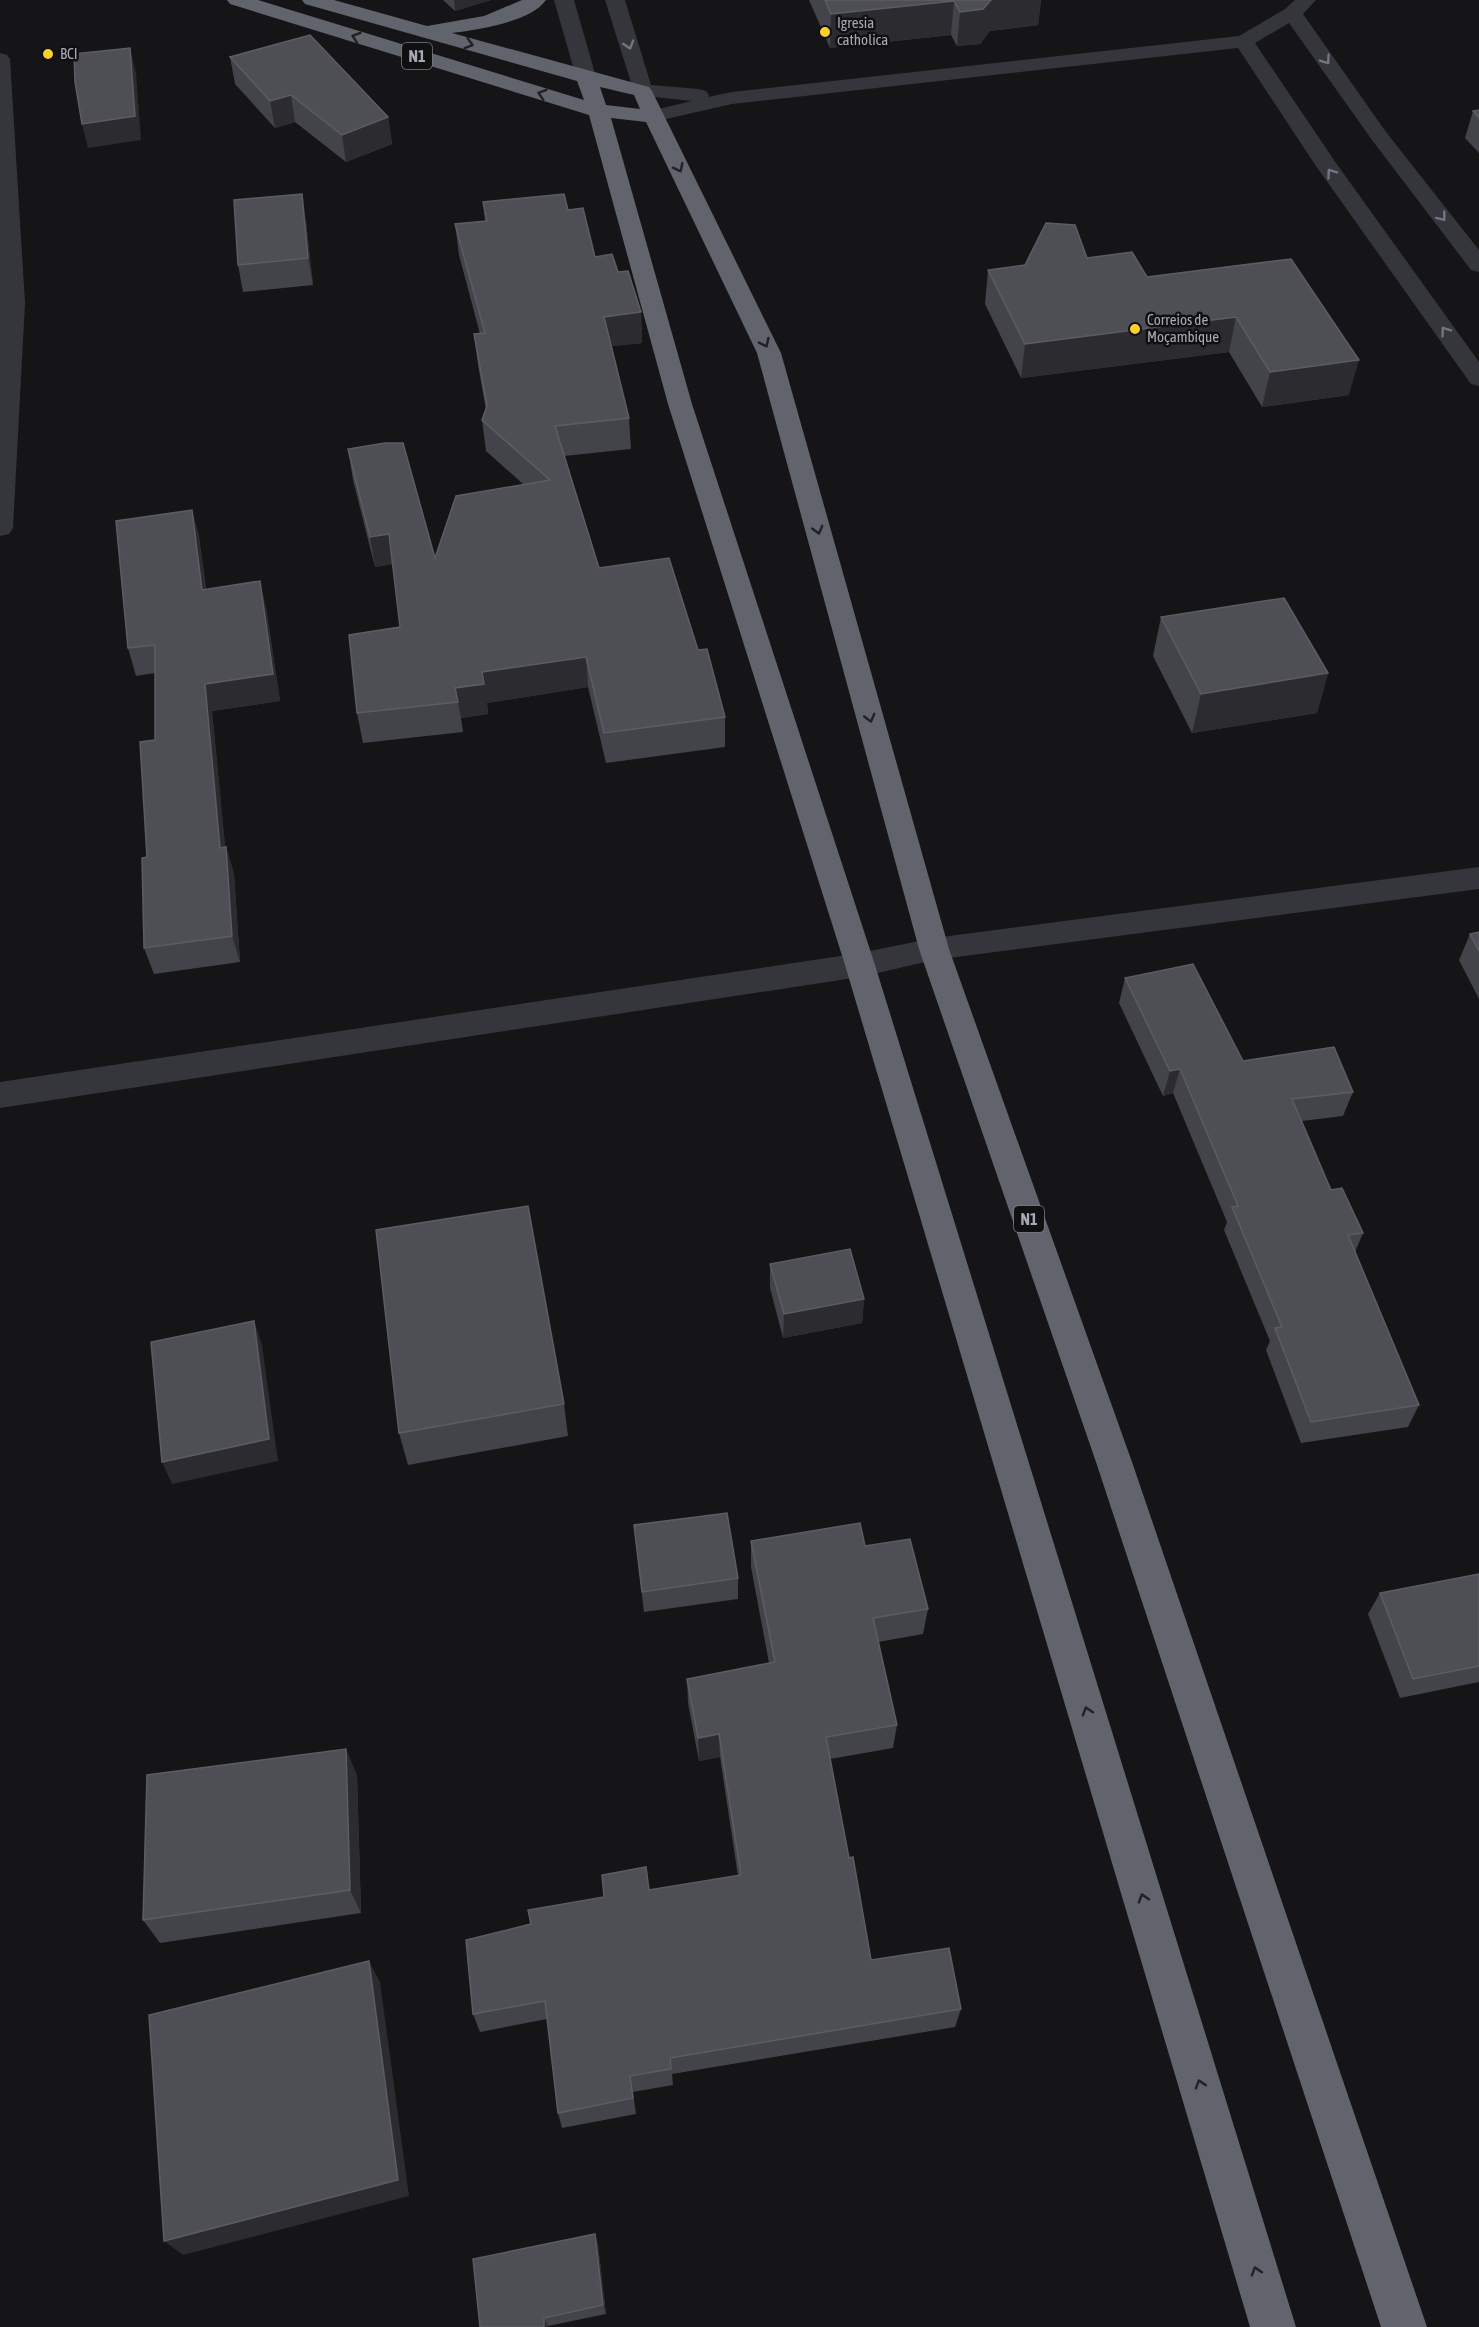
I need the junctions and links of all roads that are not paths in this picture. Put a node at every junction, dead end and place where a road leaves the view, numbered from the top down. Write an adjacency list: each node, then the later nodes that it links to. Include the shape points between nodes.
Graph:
1 (237, 0): 12 (highway, N1, one-way to 1)
2 (312, 0): 7 (highway, N1)
3 (536, 0): 7 (highway, via 498,18)
4 (564, 0): 10 (street)
5 (615, 0): 11 (street, one-way to 11)
6 (1299, 6): 8 (street); 13 (street, one-way to 13, via 1379,136)
7 (418, 30): 10 (highway, N1, one-way to 10)
8 (1244, 41): 11 (street, via 880,83); 15 (street, one-way to 8, via 1327,166)
9 (0, 59): 14 (street)
10 (586, 77): 11 (highway, N1); 12 (highway)
11 (647, 103): 12 (highway, N1); 18 (highway, N1, one-way to 18, via 770,353)
12 (598, 111): 19 (highway, via 680,404)
13 (1479, 265)
14 (6, 303): 16 (street)
15 (1479, 379)
16 (0, 528)
17 (1479, 878): 18 (street)
18 (934, 949): 19 (street); 22 (highway, N1, via 1118,1473)
19 (860, 965): 20 (street); 21 (highway, one-way to 19)
20 (0, 1095)
21 (1273, 2327)
22 (1404, 2327)

